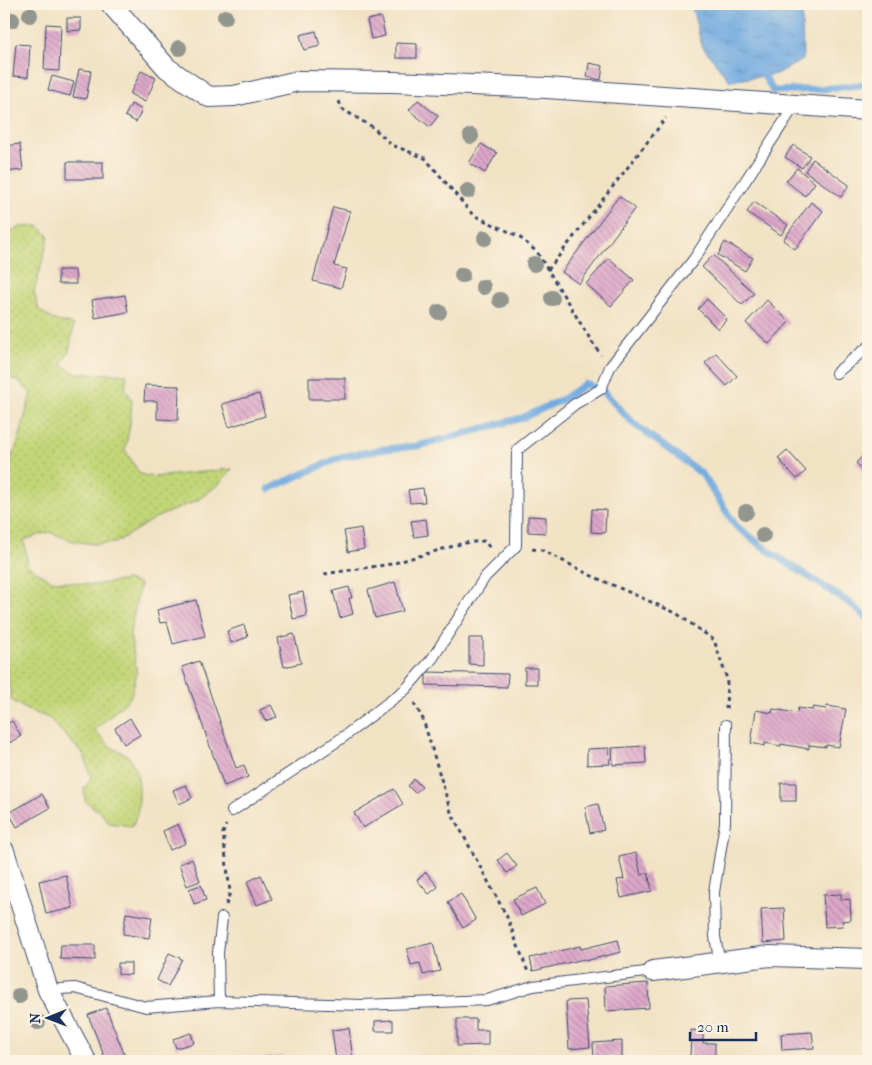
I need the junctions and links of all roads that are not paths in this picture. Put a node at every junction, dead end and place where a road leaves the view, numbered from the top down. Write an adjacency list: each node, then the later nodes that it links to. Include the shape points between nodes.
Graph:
1 (111, 4): 2 (street, via 167,68 209,97 234,96 298,81 393,82 546,88)
2 (795, 105): 3 (street); 7 (lane, via 694,259 610,367 601,389 575,404 517,450 516,546 485,577 432,658 406,689 342,738)
3 (868, 110)
4 (868, 347): 5 (lane)
5 (836, 373)
6 (726, 725): 11 (lane, via 725,823 714,892 715,938)
7 (232, 811)
8 (4, 851): 13 (street)
9 (222, 918): 14 (lane, via 218,953)
10 (868, 959): 11 (street, via 770,956)
11 (720, 964): 12 (street)
12 (654, 971): 14 (lane, via 533,986 487,1000 364,1005)
13 (48, 990): 14 (lane, via 74,988 146,1007); 15 (street)
14 (219, 1001)
15 (86, 1061)

